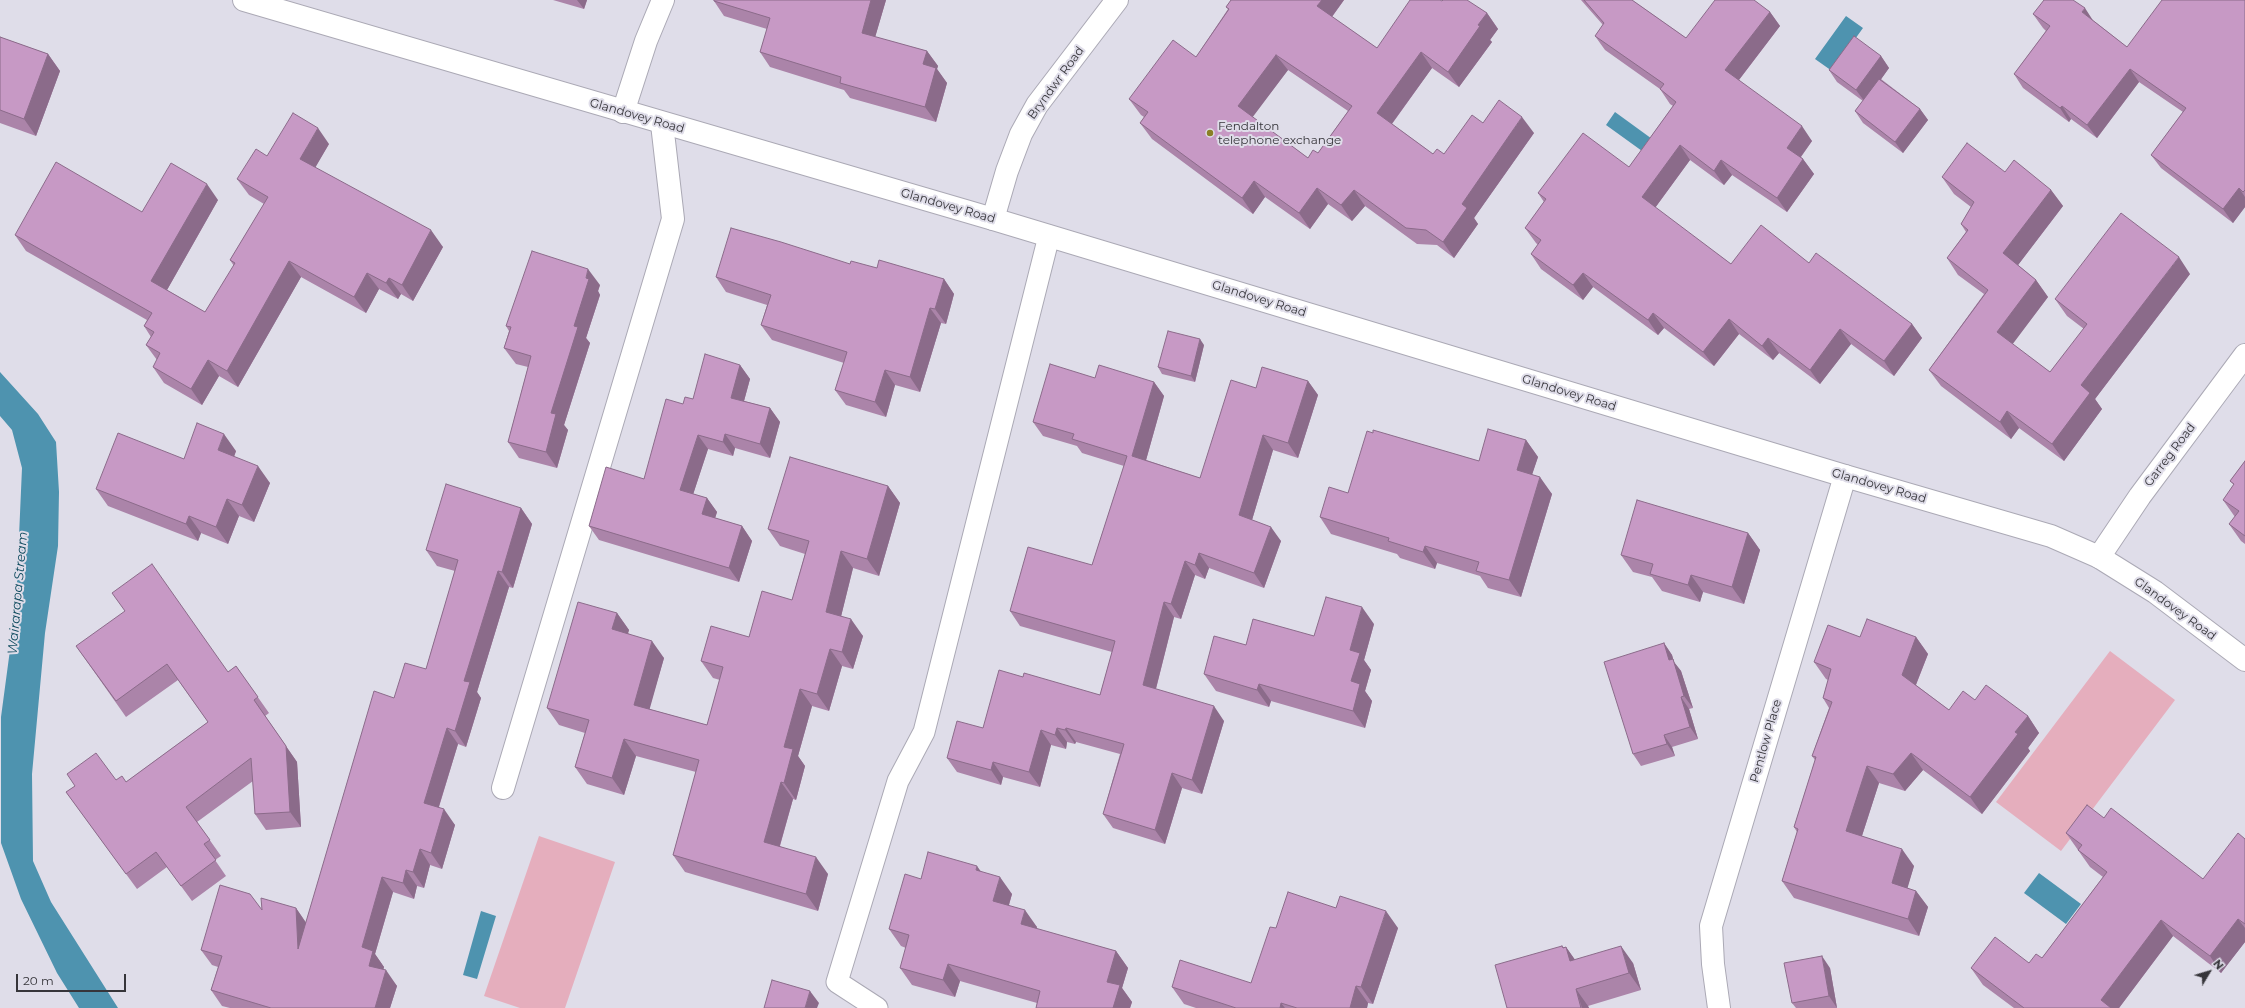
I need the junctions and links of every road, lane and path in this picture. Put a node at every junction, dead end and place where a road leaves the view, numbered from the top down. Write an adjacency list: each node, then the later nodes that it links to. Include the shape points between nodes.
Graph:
1 (244, 0): 4 (street, Glandovey Road)
2 (663, 0): 4 (street, via 646,41)
3 (1117, 0): 6 (street, Bryndwr Road, via 1034,111 1021,134)
4 (623, 112): 5 (street, Glandovey Road)
5 (662, 124): 6 (street, Glandovey Road); 12 (street, via 672,219)
6 (993, 219): 7 (street, Glandovey Road)
7 (1049, 236): 9 (street, Glandovey Road); 13 (lane, via 924,732 898,781 837,982)
8 (2245, 355): 10 (street, Garreg Road, via 2140,496)
9 (1845, 476): 10 (street, Glandovey Road, via 2051,536); 14 (street, Pentlow Place, via 1711,926 1713,964)
10 (2099, 557): 11 (street, Glandovey Road, via 2155,592)
11 (2245, 660)
12 (503, 788)
13 (877, 1008)
14 (1720, 1008)

